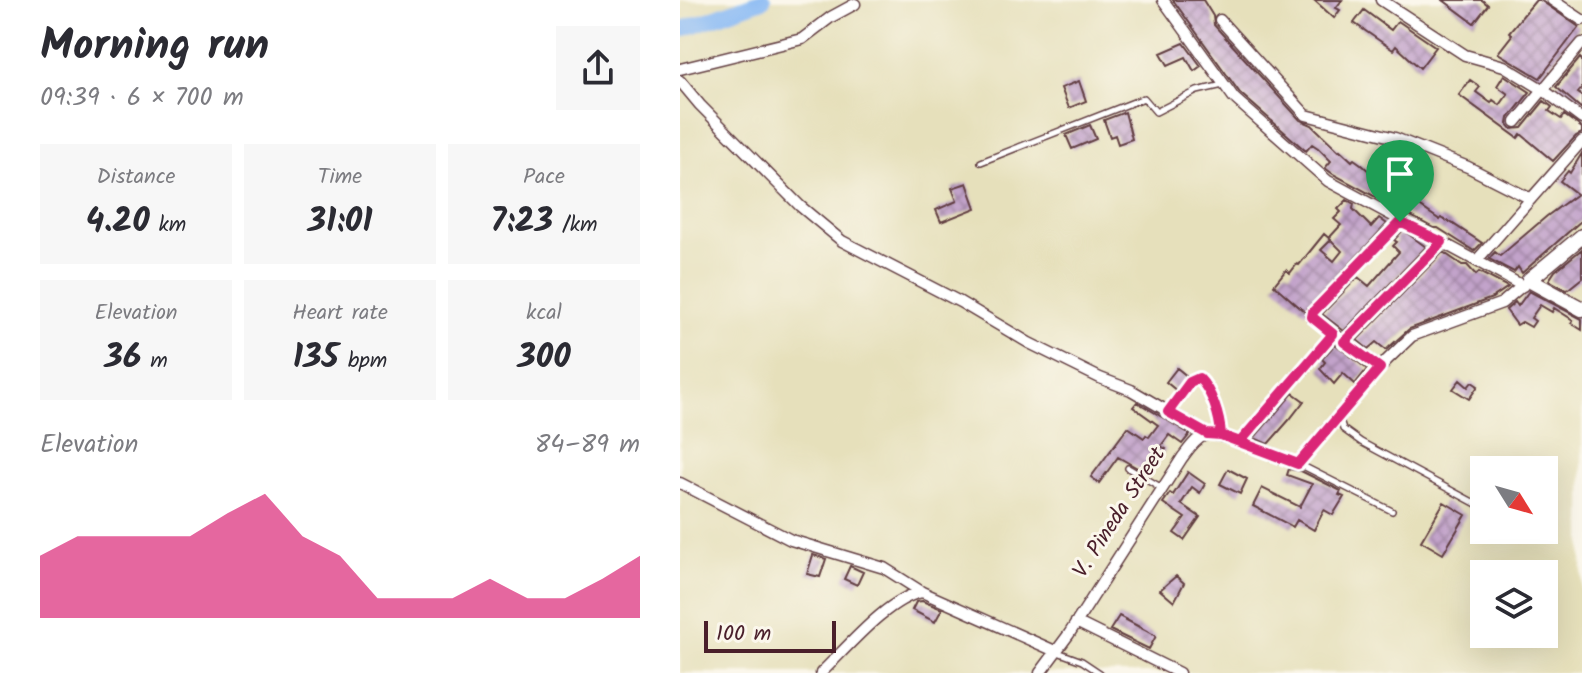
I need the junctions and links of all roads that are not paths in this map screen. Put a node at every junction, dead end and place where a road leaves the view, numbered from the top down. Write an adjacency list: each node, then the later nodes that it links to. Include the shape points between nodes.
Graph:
1 (1163, 0): 10 (street)
2 (1381, 0): 11 (street, via 1465,55 1504,66)
3 (1552, 0): 6 (street)
4 (855, 4): 8 (street, via 802,39)
5 (1220, 20): 16 (street, via 1306,115 1395,138)
6 (1582, 20)
7 (1582, 43): 11 (street)
8 (680, 69)
9 (681, 84): 26 (street, via 812,218 842,241)
10 (1223, 85): 15 (lane, via 1197,91 1156,112 1144,98); 17 (street, via 1328,181)
11 (1542, 89): 12 (street); 13 (street)
12 (1582, 119)
13 (1516, 122)
14 (1582, 141): 16 (street)
15 (981, 162)
16 (1531, 199): 20 (street)
17 (1400, 222): 19 (street); 23 (street, via 1313,312 1312,317)
18 (1582, 236): 21 (street)
19 (1442, 242): 20 (street); 24 (street)
20 (1477, 260): 21 (street)
21 (1526, 283): 22 (street); 25 (street, via 1502,303 1412,336)
22 (1582, 309)
23 (1333, 334): 24 (street); 30 (street)
24 (1344, 342): 25 (street)
25 (1380, 368): 27 (street)
26 (1168, 412): 28 (street); 29 (lane, via 1199,378)
27 (1339, 416): 31 (street); 35 (lane, via 1343,429 1361,442)
28 (1207, 434): 29 (street); 34 (street, V. Pineda Street, via 1190,447)
29 (1221, 435): 30 (street)
30 (1240, 442): 31 (street)
31 (1298, 464): 36 (lane)
32 (1128, 468): 34 (lane)
33 (680, 483): 37 (street, via 791,540 884,568)
34 (1162, 489): 38 (street, V. Pineda Street)
35 (1470, 500)
36 (1392, 511)
37 (922, 592): 39 (street); 40 (street, via 888,610)
38 (1076, 622): 39 (street, V. Pineda Street); 43 (street)
39 (1055, 651): 41 (street, V. Pineda Street); 42 (lane)
40 (821, 673)
41 (1040, 673)
42 (1100, 673)
43 (1179, 673)

